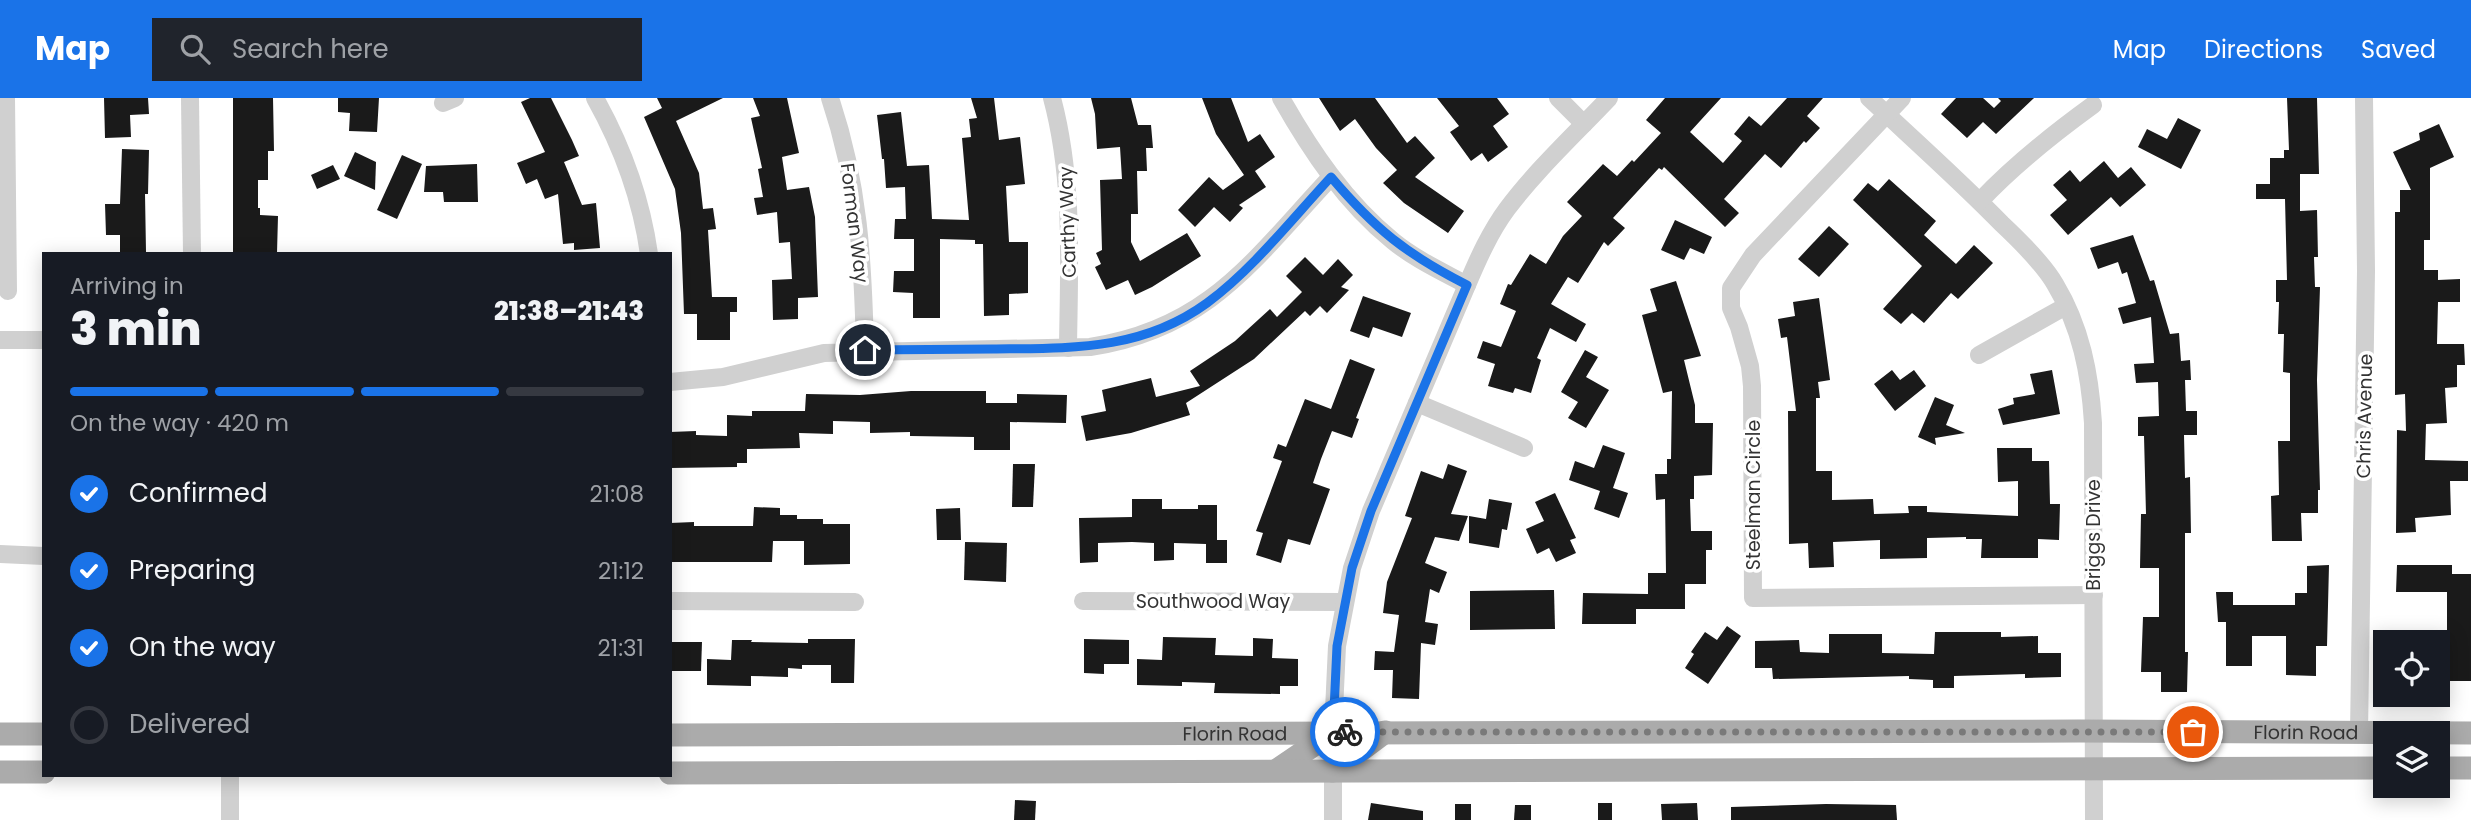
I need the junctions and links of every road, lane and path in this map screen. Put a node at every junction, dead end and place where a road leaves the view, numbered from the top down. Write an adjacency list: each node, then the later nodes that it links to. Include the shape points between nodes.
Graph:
1 (6, 98): 20 (street)
2 (190, 98): 17 (street)
3 (595, 98): 18 (street, via 634,180)
4 (830, 98): 25 (street, Forman Way, via 856,201)
5 (1052, 98): 24 (street, Carthy Way, via 1069,210)
6 (1281, 98): 15 (street)
7 (1558, 98): 14 (street)
8 (1609, 98): 14 (street)
9 (1869, 98): 13 (street, Briggs Drive)
10 (1902, 98): 13 (street)
11 (2364, 98): 40 (street, Chris Avenue)
12 (2094, 105): 16 (street)
13 (1887, 114): 16 (street, Briggs Drive); 32 (street, Steelman Circle, via 1753,255 1731,288 1731,308 1752,386 1753,598)
14 (1584, 124): 19 (street, via 1506,210)
15 (1331, 177): 19 (street, via 1393,241); 24 (street, via 1238,276 1189,315 1131,339)
16 (1980, 201): 21 (street, Briggs Drive, via 2054,282)
17 (192, 252)
18 (649, 252)
19 (1467, 285): 28 (street)
20 (8, 292)
21 (2066, 306): 26 (street); 32 (street, Briggs Drive, via 2091,389)
22 (0, 340): 23 (street)
23 (42, 340)
24 (1068, 348): 25 (street)
25 (865, 350): 27 (street, via 824,353 723,377)
26 (1979, 355)
27 (672, 382)
28 (1416, 403): 29 (street); 36 (street, via 1371,511)
29 (1524, 448)
30 (0, 554): 31 (street)
31 (42, 556)
32 (2094, 595): 37 (street, Briggs Drive)
33 (672, 601): 35 (street)
34 (1083, 601): 36 (street, Southwood Way)
35 (855, 602)
36 (1344, 602): 38 (street)
37 (2094, 731): 39 (main road, Florin Road); 40 (main road, Florin Road); 45 (street, Briggs Drive)
38 (1333, 732): 39 (main road, Florin Road); 44 (main road, Florin Road); 49 (main road)
39 (1385, 732): 50 (main road)
40 (2359, 733): 41 (main road, Florin Road)
41 (2471, 733)
42 (0, 734): 43 (main road)
43 (42, 734)
44 (672, 735)
45 (2094, 768): 46 (main road, Florin Road); 50 (main road, Florin Road); 57 (street, Briggs Drive)
46 (2373, 768)
47 (2450, 768): 48 (main road)
48 (2471, 768)
49 (1277, 770): 50 (main road, Florin Road); 53 (main road, Florin Road)
50 (1333, 771): 56 (street)
51 (0, 772): 52 (main road)
52 (42, 772)
53 (672, 773)
54 (230, 777): 55 (street)
55 (230, 820)
56 (1334, 820)
57 (2094, 820)

